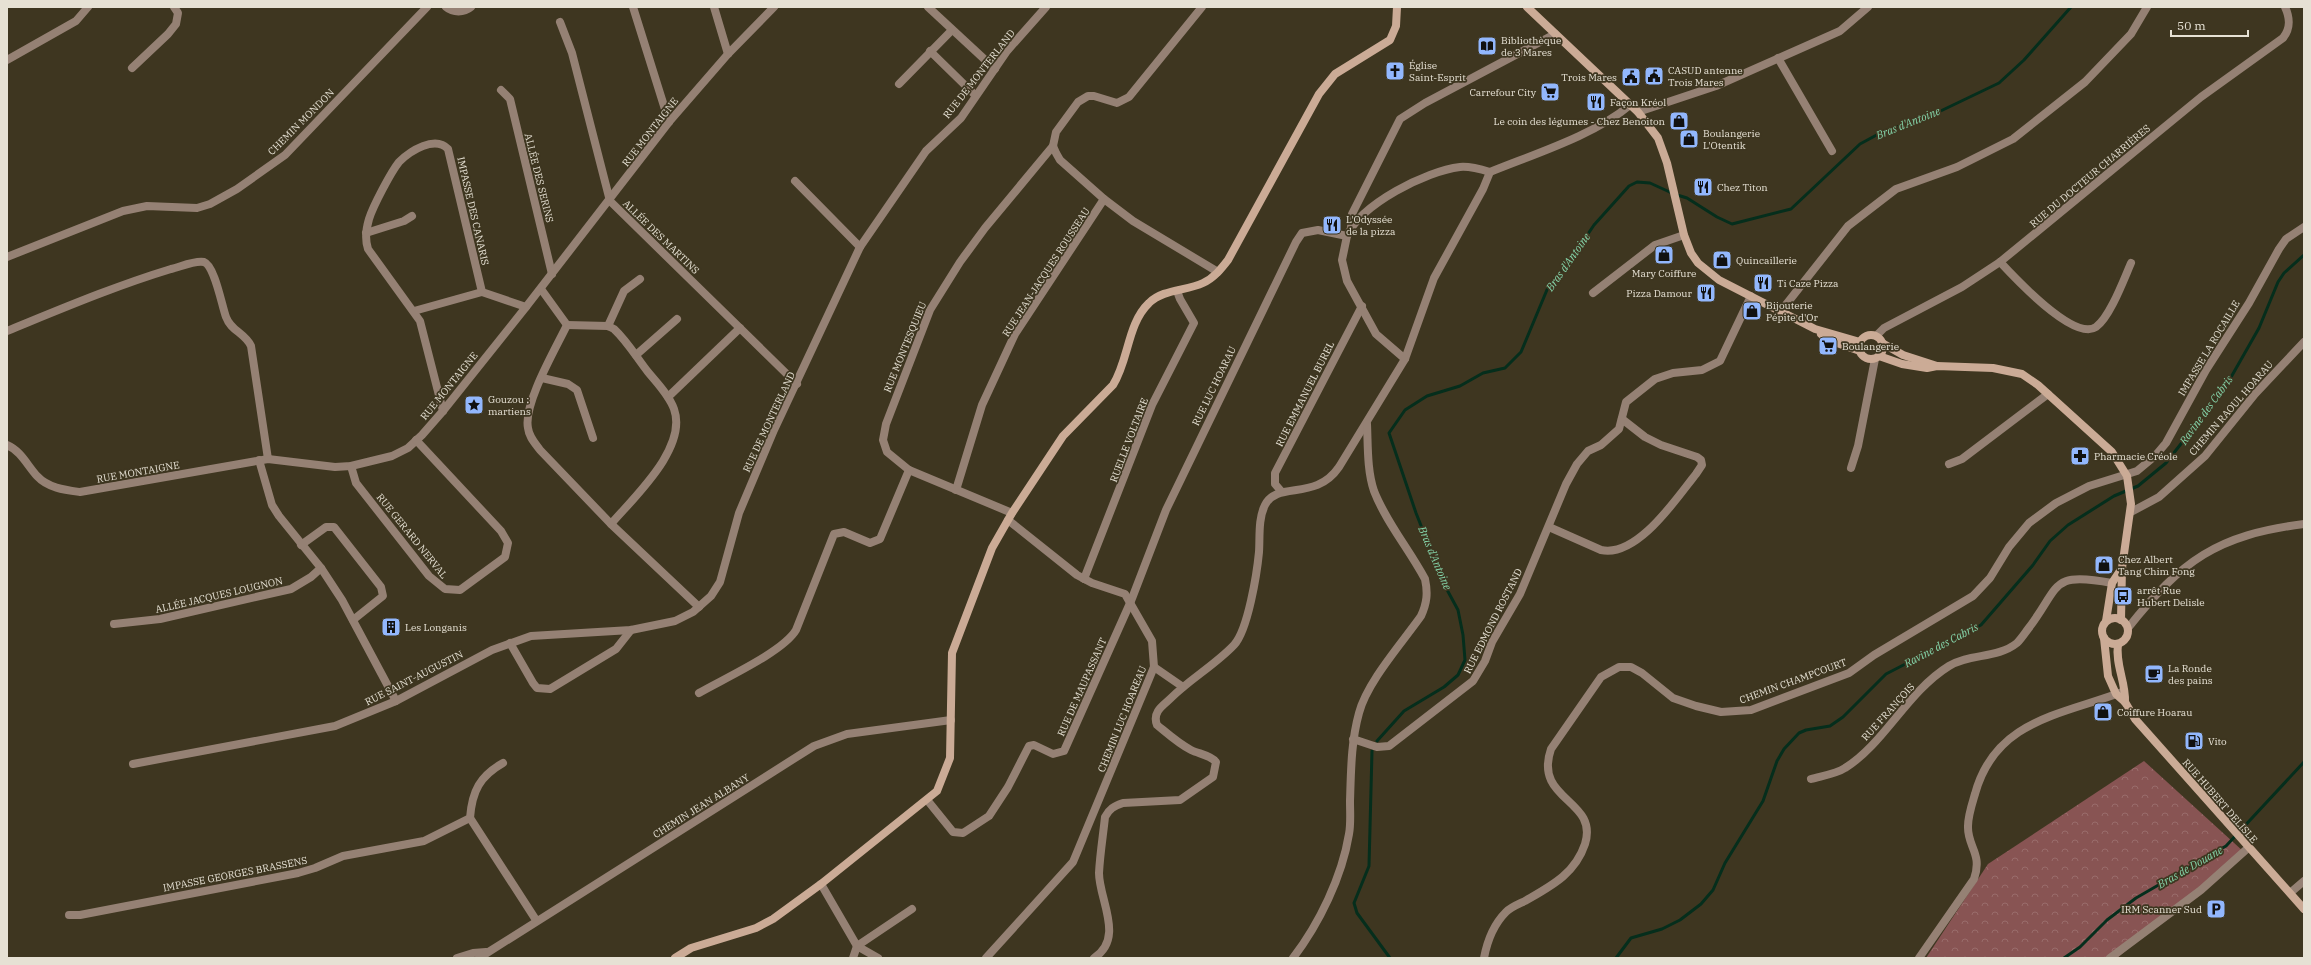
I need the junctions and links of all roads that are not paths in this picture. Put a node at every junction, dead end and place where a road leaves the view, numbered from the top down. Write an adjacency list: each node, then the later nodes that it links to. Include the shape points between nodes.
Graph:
1 (88, 7): 23 (street, via 76,21)
2 (174, 7): 24 (street, via 178,13 176,24)
3 (427, 7): 44 (street, CHEMIN MONDON, via 285,154 236,189 210,204 197,208 147,206 130,209)
4 (446, 7): 5 (street, via 449,10 463,12)
5 (471, 7)
6 (633, 7): 31 (street)
7 (714, 7): 21 (street)
8 (774, 7): 21 (street, RUE MONTAIGNE)
9 (928, 7): 18 (street)
10 (1046, 7): 25 (street, RUE DE MONTERLAND, via 1007,51)
11 (1202, 7): 32 (street, RUE MONTESQUIEU, via 1129,98 1117,104 1094,96 1084,98 1056,132)
12 (1397, 7): 47 (main road, via 1396,26 1390,40 1335,74 1319,94 1228,260)
13 (1527, 7): 19 (main road)
14 (1868, 7): 22 (street, via 1840,31)
15 (2147, 7): 58 (street, via 2131,34 2085,82 2013,139 1957,167 1896,189 1848,226)
16 (2285, 7): 45 (street, RUE DU DOCTEUR CHARRIÈRES, via 2289,24 2283,38 2201,97)
17 (560, 22): 37 (street, ALLÉE DES MARTINS, via 572,53)
18 (952, 30): 20 (street); 25 (street)
19 (1555, 34): 29 (main road); 40 (street, via 1425,103 1400,119 1352,214)
20 (930, 51): 26 (street); 28 (street)
21 (728, 54): 31 (street, RUE MONTAIGNE)
22 (1778, 58): 30 (street, via 1716,86); 33 (street)
23 (7, 60)
24 (132, 68)
25 (995, 69): 28 (street, RUE DE MONTERLAND)
26 (899, 84)
27 (501, 90): 48 (street, ALLÉE DES SERINS, via 510,99)
28 (975, 95): 43 (street, RUE DE MONTERLAND, via 960,118 926,151)
29 (1630, 105): 30 (main road); 34 (street, via 1607,122)
30 (1638, 112): 42 (main road, via 1664,149)
31 (669, 122): 37 (street, RUE MONTAIGNE)
32 (1053, 146): 36 (street, via 1060,160); 89 (street, RUE MONTESQUIEU, via 985,228 930,310 883,433 887,452)
33 (1832, 151)
34 (1490, 172): 40 (street, via 1473,167 1461,167 1425,177 1398,190 1358,219); 72 (street, via 1434,278)
35 (795, 181): 43 (street)
36 (1104, 199): 47 (street, via 1133,221); 91 (street, RUE JEAN-JACQUES ROUSSEAU, via 1015,334 982,405)
37 (610, 201): 48 (street, RUE MONTAIGNE); 62 (street, ALLÉE DES MARTINS)
38 (412, 216): 41 (street)
39 (2304, 227): 90 (street, IMPASSE LA ROCAILLE, via 2286,240 2279,249 2249,303 2206,370 2166,443)
40 (1349, 233): 55 (street, via 1342,267); 103 (street, RUE LUC HOARAU, via 1311,230 1302,233 1296,242 1166,510)
41 (366, 234): 52 (street, IMPASSE DES CANARIS, via 372,210 398,163 407,155 430,144 445,146 450,153); 57 (street, IMPASSE DES CANARIS, via 368,249)
42 (1684, 235): 53 (street, via 1655,246); 54 (main road, via 1691,253 1709,273)
43 (860, 247): 75 (street, RUE DE MONTERLAND)
44 (7, 257)
45 (2000, 262): 46 (street, via 2037,302 2075,325 2090,329 2096,327 2114,302); 65 (street, RUE DU DOCTEUR CHARRIÈRES, via 1962,287 1884,328)
46 (2131, 263)
47 (1218, 272): 51 (main road, via 1203,283)
48 (552, 274): 50 (street, RUE MONTAIGNE)
49 (640, 279): 61 (street, via 624,291)
50 (541, 289): 56 (street, RUE MONTAIGNE); 60 (street)
51 (1177, 290): 94 (main road, via 1160,295 1142,311 1119,376 1063,436); 101 (street, RUELLE VOLTAIRE, via 1194,323 1152,405)
52 (482, 292): 56 (street); 57 (street)
53 (1593, 293)
54 (1752, 296): 58 (main road); 79 (street, RUE EDMOND ROSTAND, via 1720,361 1702,370 1673,373 1655,379 1626,402)
55 (1362, 306): 72 (street, via 1380,339); 92 (street, RUE EMMANUEL BUREL, via 1275,474 1275,484)
56 (526, 307): 78 (street, RUE MONTAIGNE)
57 (414, 311): 78 (street, IMPASSE DES CANARIS, via 426,336)
58 (1781, 311): 63 (main road)
59 (677, 319): 70 (street)
60 (567, 325): 61 (street); 74 (street)
61 (608, 326): 70 (street, via 617,332)
62 (740, 328): 75 (street, ALLÉE DES MARTINS); 77 (street)
63 (1815, 329): 66 (main road); 69 (main road, via 1834,342)
64 (7, 331): 84 (street, via 128,282 203,262 209,266 213,275 229,324 244,334 251,346)
65 (1876, 336): 66 (main road, via 1869,336); 68 (main road)
66 (1860, 342): 69 (main road)
67 (2304, 342): 93 (street, CHEMIN RAOUL HOARAU, via 2259,389 2205,456 2159,497)
68 (1882, 343): 71 (main road, via 1883,350); 73 (main road, RUE HUBERT DELISLE, via 1903,355)
69 (1860, 351): 71 (main road, via 1864,357)
70 (636, 356): 77 (street)
71 (1877, 357): 73 (main road, RUE HUBERT DELISLE, via 1927,368); 88 (street)
72 (1405, 359): 80 (street)
73 (1937, 366): 76 (main road, RUE HUBERT DELISLE, via 2014,371)
74 (542, 378): 81 (street, via 568,384 577,390); 95 (street, via 527,419 531,437 540,450)
75 (797, 384): 104 (street, RUE DE MONTERLAND, via 774,430 739,513 720,582 711,596)
76 (2048, 394): 86 (street, via 1962,459); 90 (main road, RUE HUBERT DELISLE, via 2112,452)
77 (668, 397): 95 (street, via 676,420 676,435 670,449 651,478)
78 (443, 411): 82 (street, RUE MONTAIGNE)
79 (1622, 419): 97 (street, RUE EDMOND ROSTAND, via 1619,430 1588,451 1577,464); 97 (street, via 1645,437 1697,457 1702,465 1652,526 1624,548 1601,550)
80 (1367, 424): 92 (street, via 1333,476 1313,488); 122 (street, via 1370,473 1374,490 1380,506 1422,573 1427,590 1426,604 1421,616 1371,686 1359,711)
81 (593, 438)
82 (416, 440): 87 (street, RUE MONTAIGNE, via 408,448 392,456); 87 (street, RUE GERARD NERVAL, via 501,530 508,543 505,557 460,590 445,589 429,576 356,483)
83 (7, 444): 85 (street, RUE MONTAIGNE, via 20,453 42,481 60,489 80,492)
84 (268, 459): 85 (street, RUE MONTAIGNE); 87 (street, RUE MONTAIGNE, via 335,467)
85 (259, 460): 98 (street, via 272,505)
86 (1949, 464)
87 (350, 466)
88 (1851, 468)
89 (909, 470): 91 (street, RUE MONTESQUIEU); 117 (street, via 878,541 864,542 844,532 834,534 796,630 790,638 763,657)
90 (2128, 479): 93 (main road, RUE HUBERT DELISLE); 146 (street, CHEMIN CHAMPCOURT, via 2090,486 2056,503 2029,523 2009,547 1990,578 1973,596 1874,655 1849,673 1751,710 1721,712 1673,698 1631,667 1619,667 1601,677 1551,749 1547,761 1555,789 1582,814 1586,823 1587,833 1579,860 1563,878 1506,912 1493,930)
91 (956, 490): 94 (street, RUE MONTESQUIEU)
92 (1281, 492): 115 (street, via 1268,500 1261,514 1254,583 1242,629 1235,644)
93 (2131, 508): 100 (main road, RUE HUBERT DELISLE)
94 (1010, 517): 101 (street, CHEMIN LUC HOAREAU); 121 (main road, via 992,548 952,653)
95 (611, 524): 104 (street)
96 (2304, 524): 109 (street, via 2279,527 2231,539 2211,549 2191,562 2153,597)
97 (1549, 527): 122 (street, RUE EDMOND ROSTAND, via 1520,594 1473,681 1389,746 1377,747)
98 (301, 545): 99 (street); 105 (street, via 326,527 334,527 381,587 383,596 380,601)
99 (321, 568): 105 (street); 108 (street, ALLÉE JACQUES LOUGNON, via 308,580 291,589 160,619)
100 (2122, 568): 102 (main road, RUE HUBERT DELISLE); 106 (main road, RUE HUBERT DELISLE)
101 (1084, 579): 103 (street, CHEMIN LUC HOAREAU, via 1118,590)
102 (2112, 583): 107 (main road, RUE HUBERT DELISLE); 125 (street, RUE FRANÇOIS, via 2083,577 2062,583 2047,598 2017,643 2000,653 1973,656 1949,666 1915,694 1862,756 1844,769)
103 (1131, 601): 114 (street, CHEMIN LUC HOAREAU, via 1152,641); 126 (street, RUE DE MAUPASSANT, via 1064,751 1053,754 1034,745 1029,746 996,807 989,816 963,833 953,832)
104 (699, 607): 110 (street, RUE SAINT-AUGUSTIN, via 686,617 675,621)
105 (353, 620): 119 (street)
106 (2121, 620): 107 (main road, via 2111,619); 109 (main road)
107 (2106, 622): 111 (main road, RUE HUBERT DELISLE, via 2102,629)
108 (114, 624)
109 (2128, 628): 113 (main road, via 2127,636)
110 (631, 630): 112 (street, RUE SAINT-AUGUSTIN, via 531,636); 112 (street, via 616,648 550,689 537,688)
111 (2104, 638): 113 (main road, via 2110,643); 118 (main road, RUE HUBERT DELISLE, via 2108,676)
112 (510, 643): 119 (street, RUE SAINT-AUGUSTIN)
113 (2118, 644): 116 (main road, via 2117,661)
114 (1154, 666): 115 (street); 143 (street, CHEMIN LUC HOAREAU, via 1073,862)
115 (1183, 687): 144 (street, via 1159,709 1156,716 1157,725 1190,749 1213,758 1216,762 1216,771 1213,777 1180,800 1123,803 1107,812 1104,817 1099,874 1106,906 1108,938 1104,950)
116 (2125, 691): 118 (street); 120 (main road)
117 (699, 693)
118 (2116, 694): 120 (main road, RUE HUBERT DELISLE); 147 (street, via 2031,723 2003,745 1992,758 1978,784 1968,826 1978,858 1978,869 1974,879)
119 (396, 701): 123 (street, RUE SAINT-AUGUSTIN, via 335,726)
120 (2125, 702): 128 (main road, RUE HUBERT DELISLE, via 2135,719)
121 (951, 720): 126 (main road, via 950,758 937,791); 135 (street, CHEMIN JEAN ALBANY, via 880,728 830,739 814,746)
122 (1353, 739): 145 (street, via 1347,841 1338,875 1307,940)
123 (133, 764)
124 (503, 764): 127 (street, via 479,782 473,793)
125 (1811, 779)
126 (928, 801): 130 (main road)
127 (470, 818): 134 (street, IMPASSE GEORGES BRASSENS, via 424,841 343,856 298,873); 135 (street)
128 (2246, 845): 131 (main road, RUE HUBERT DELISLE); 148 (street, via 2201,890)
129 (2304, 881): 131 (street)
130 (821, 884): 136 (street); 140 (main road, via 773,919 756,928 697,946)
131 (2290, 893): 133 (main road, RUE HUBERT DELISLE)
132 (912, 909): 136 (street)
133 (2304, 909)
134 (69, 915)
135 (536, 920): 137 (street, CHEMIN JEAN ALBANY)
136 (857, 946): 141 (street); 142 (street)
137 (486, 952): 138 (street); 139 (street, CHEMIN JEAN ALBANY)
138 (457, 958)
139 (479, 958)
140 (675, 958)
141 (853, 958)
142 (878, 958)
143 (986, 958)
144 (1094, 958)
145 (1293, 958)
146 (1484, 958)
147 (1920, 958)
148 (2110, 958)

